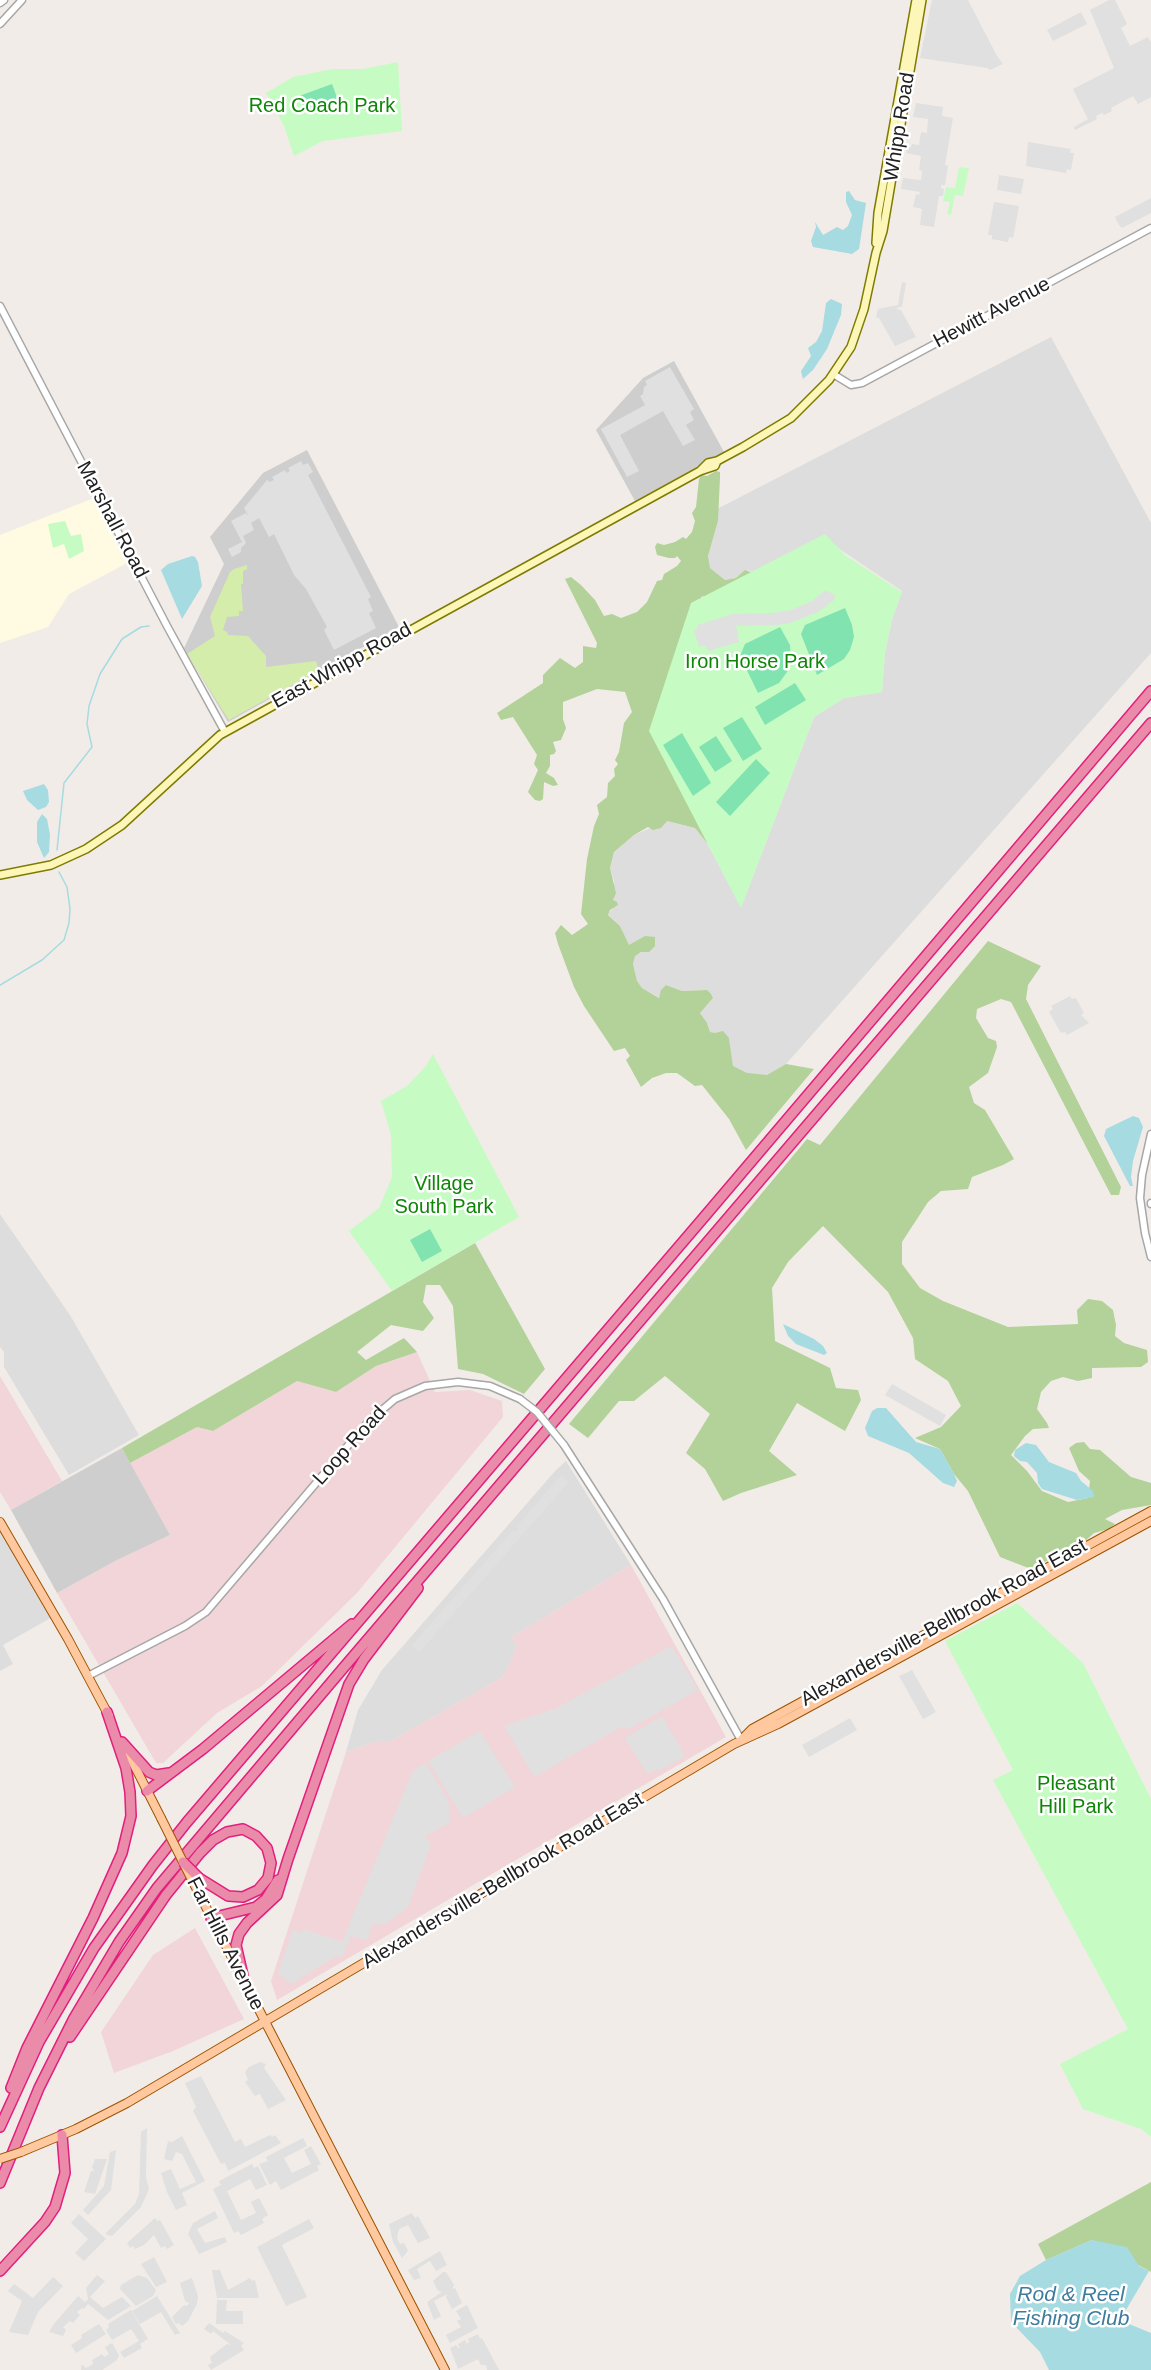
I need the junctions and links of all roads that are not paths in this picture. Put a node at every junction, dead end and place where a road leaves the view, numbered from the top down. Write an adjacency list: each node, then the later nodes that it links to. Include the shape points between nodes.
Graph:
1 (4, 0): 5 (street)
2 (22, 0): 6 (street)
3 (916, 0): 8 (main road, Whipp Road, via 878,213)
4 (922, 0): 8 (main road, Whipp Road)
5 (0, 3)
6 (0, 24)
7 (1151, 228): 10 (street, Hewitt Avenue, via 862,383 851,385)
8 (876, 253): 10 (main road, Whipp Road, via 858,328)
9 (0, 306): 13 (street, Marshall Road)
10 (833, 374): 13 (main road, East Whipp Road, via 783,424)
11 (1151, 691): 21 (highway)
12 (1151, 723): 17 (highway)
13 (225, 732): 14 (main road, East Whipp Road, via 97,843 51,865)
14 (0, 875)
15 (1151, 1134): 16 (street, via 1140,1198)
16 (1151, 1257)
17 (488, 1499): 30 (highway, via 356,1671); 35 (highway, via 158,1888 92,1985)
18 (1151, 1511): 22 (main road, Alexandersville-Bellbrook Road East)
19 (1151, 1521): 22 (main road, Alexandersville-Bellbrook Road East)
20 (0, 1522): 23 (main road, Far Hills Avenue)
21 (366, 1613): 27 (highway); 36 (highway, via 219,1782 136,1888 94,1948 39,2043)
22 (940, 1630): 25 (main road, Alexandersville-Bellbrook Road East, via 764,1731)
23 (88, 1676): 24 (main road, Far Hills Avenue); 25 (street, Loop Road, bridge, via 206,1612 369,1421 395,1399 425,1386 458,1382 490,1386 520,1399 564,1445 663,1599)
24 (107, 1712): 26 (main road, Far Hills Avenue); 36 (highway, via 130,1792 131,1816 122,1853 27,2048)
25 (741, 1740): 34 (main road, Alexandersville-Bellbrook Road East)
26 (122, 1742): 27 (highway, via 149,1772); 28 (main road, Far Hills Avenue)
27 (174, 1772): 28 (highway)
28 (147, 1791): 29 (main road, Far Hills Avenue, bridge)
29 (183, 1862): 31 (highway, bridge)
30 (286, 1864): 32 (highway, via 261,1904); 33 (highway, via 277,1895 239,1934 236,1945)
31 (196, 1880): 32 (main road, Far Hills Avenue); 35 (highway, via 228,1896 243,1897 258,1890 268,1878 271,1863 267,1848 243,1829 227,1832 200,1853 166,1895)
32 (211, 1918): 33 (main road, Far Hills Avenue)
33 (244, 1984): 34 (main road, Far Hills Avenue)
34 (265, 2022): 37 (main road, Alexandersville-Bellbrook Road East, via 127,2103); 41 (main road, Far Hills Avenue)
35 (50, 2066): 39 (highway)
36 (0, 2125)
37 (62, 2135): 38 (main road, Alexandersville-Bellbrook Road East, bridge); 40 (highway, via 65,2173 60,2197 45,2222)
38 (0, 2159)
39 (0, 2183)
40 (0, 2271)
41 (445, 2370)

